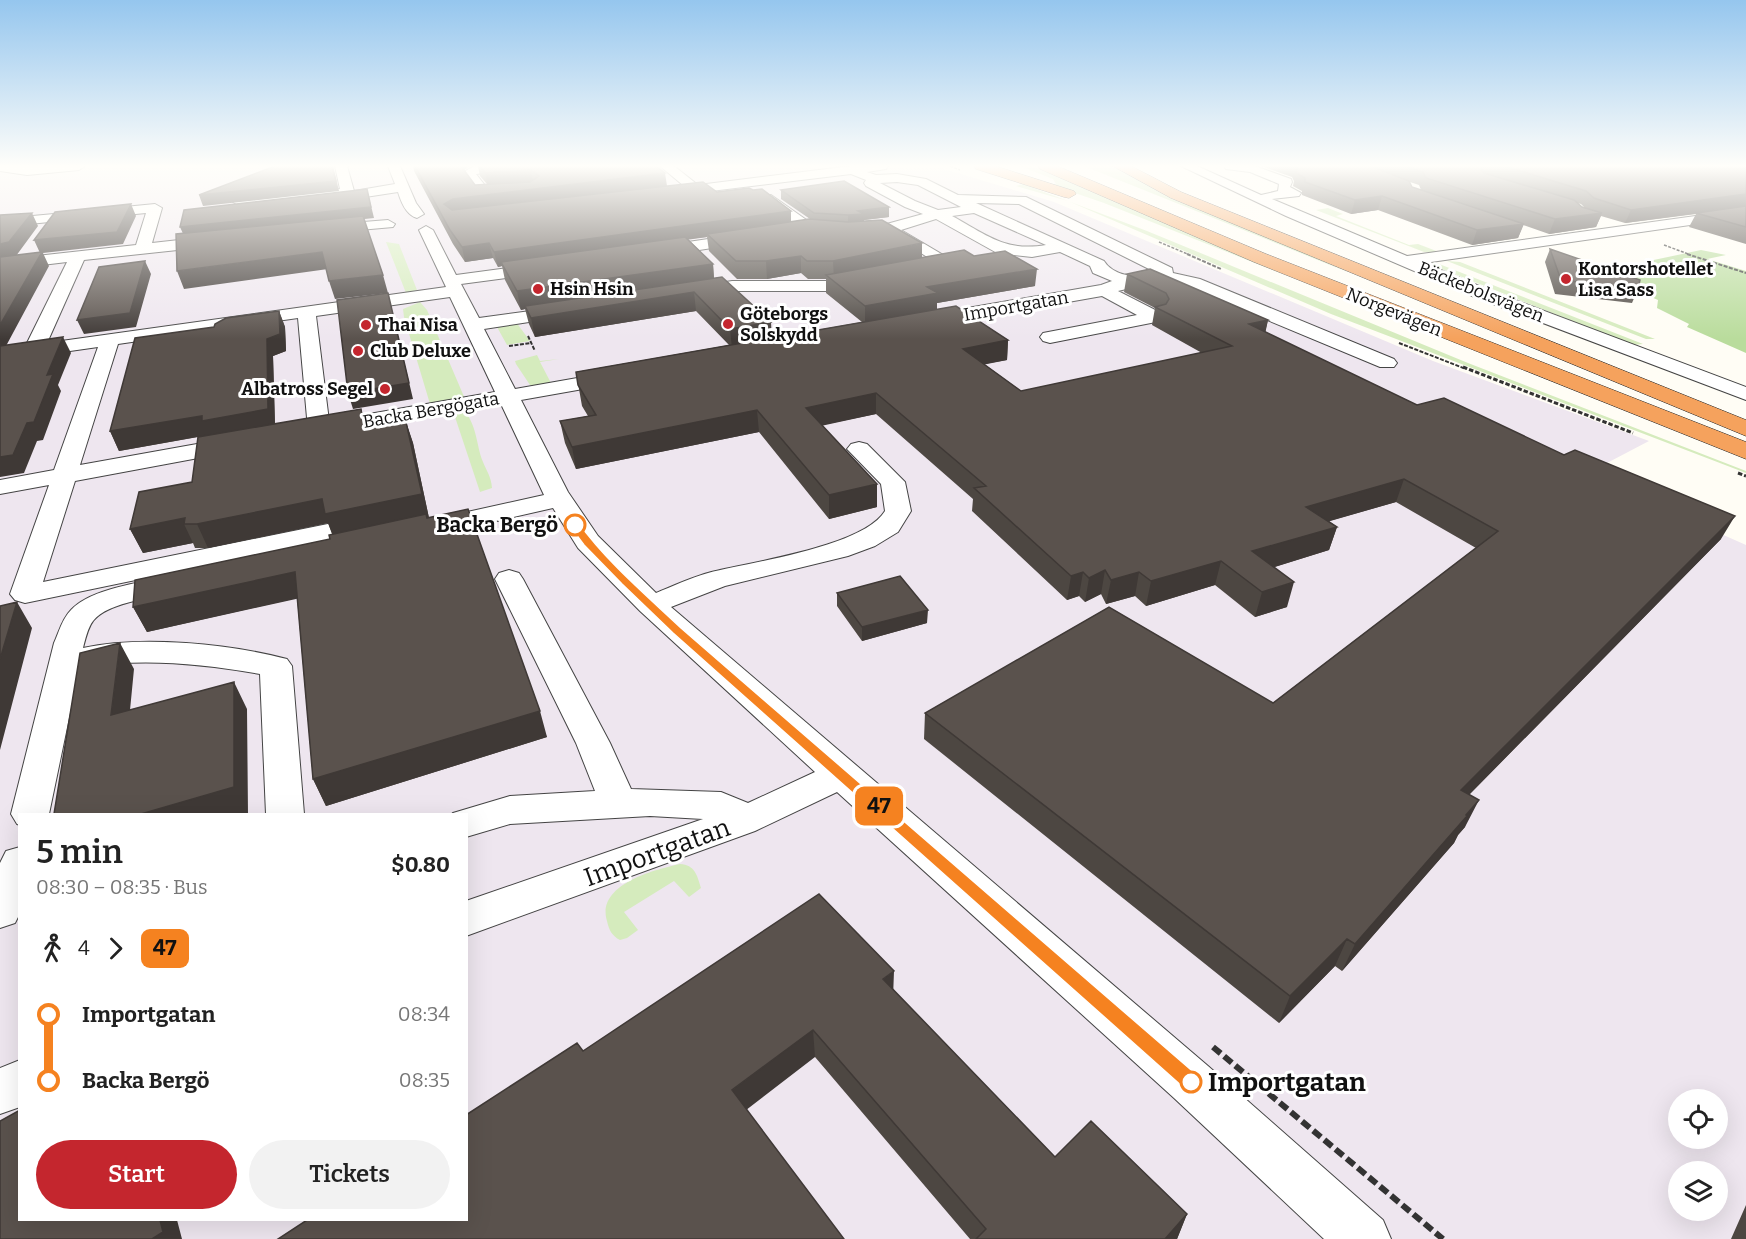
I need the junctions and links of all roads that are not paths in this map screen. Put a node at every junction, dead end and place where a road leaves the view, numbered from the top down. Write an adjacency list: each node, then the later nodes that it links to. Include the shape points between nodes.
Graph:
1 (57, 224): 28 (street, via 38,240)
2 (150, 224): 24 (street)
3 (406, 224): 16 (street)
4 (808, 224): 22 (street, via 817,230)
5 (889, 224): 31 (street, via 880,226 946,262)
6 (954, 224): 23 (street, via 1003,250 1032,252)
7 (1010, 224): 23 (street)
8 (1073, 224): 32 (street, via 1159,267 1166,272)
9 (1144, 224): 49 (highway, via 1505,368)
10 (1180, 224): 49 (highway, Norgevägen)
11 (1204, 224): 53 (highway, Norgevägen, via 1501,343)
12 (1246, 224): 51 (highway)
13 (1316, 224): 27 (street, Bäckebolsvägen)
14 (1608, 224): 19 (street)
15 (1678, 224): 19 (street)
16 (414, 229): 18 (street); 35 (street)
17 (1525, 229): 21 (street)
18 (313, 230)
19 (1627, 230): 21 (street)
20 (234, 239): 24 (street)
21 (1549, 240): 27 (street)
22 (692, 246): 25 (street); 33 (street, via 726,287 834,286)
23 (1062, 247): 34 (street, via 1098,264 1108,275)
24 (142, 249): 26 (street)
25 (637, 254)
26 (78, 256): 28 (street); 43 (street)
27 (1405, 261): 47 (street, Bäckebolsvägen)
28 (22, 263): 29 (street)
29 (0, 265)
30 (559, 266): 35 (street)
31 (904, 271)
32 (1163, 275): 34 (street); 45 (street, via 1194,283)
33 (882, 276)
34 (1132, 280): 36 (street, Importgatan)
35 (452, 286): 38 (street); 39 (street)
36 (1104, 290): 40 (street, Importgatan); 41 (street, via 1155,317)
37 (582, 309): 39 (street)
38 (306, 311): 42 (street); 50 (street)
39 (481, 324): 48 (street)
40 (906, 325)
41 (1050, 338)
42 (110, 339): 43 (street); 57 (street)
43 (34, 350): 44 (street)
44 (0, 355)
45 (1387, 363)
46 (638, 373): 48 (street)
47 (1746, 394)
48 (508, 396): 50 (street, Backa Bergögata); 59 (street)
49 (1682, 427): 56 (highway, Norgevägen)
50 (319, 429): 52 (street, Backa Bergögata)
51 (1746, 429)
52 (296, 434)
53 (1746, 434)
54 (261, 440): 57 (street)
55 (859, 449): 62 (street, via 893,482 898,511 889,526 838,550 715,580)
56 (1741, 462)
57 (66, 475): 58 (street); 60 (street, via 25,594)
58 (0, 487)
59 (555, 491): 60 (street); 62 (street, via 588,543)
60 (399, 526): 63 (street)
61 (509, 579): 67 (street, via 593,743)
62 (651, 605): 66 (street)
63 (88, 609): 64 (street); 65 (street, via 80,617)
64 (10, 615)
65 (65, 661): 68 (street); 69 (street, via 123,652 198,655 276,666)
66 (843, 774): 70 (street, Importgatan); 77 (street)
67 (619, 804): 70 (street, via 721,806); 71 (street, via 510,810)
68 (30, 813)
69 (285, 813)
70 (742, 820): 74 (street, Importgatan)
71 (468, 822)
72 (18, 870): 73 (street)
73 (0, 911)
74 (468, 918)
75 (18, 1084): 76 (street)
76 (0, 1091)
77 (1364, 1239)

